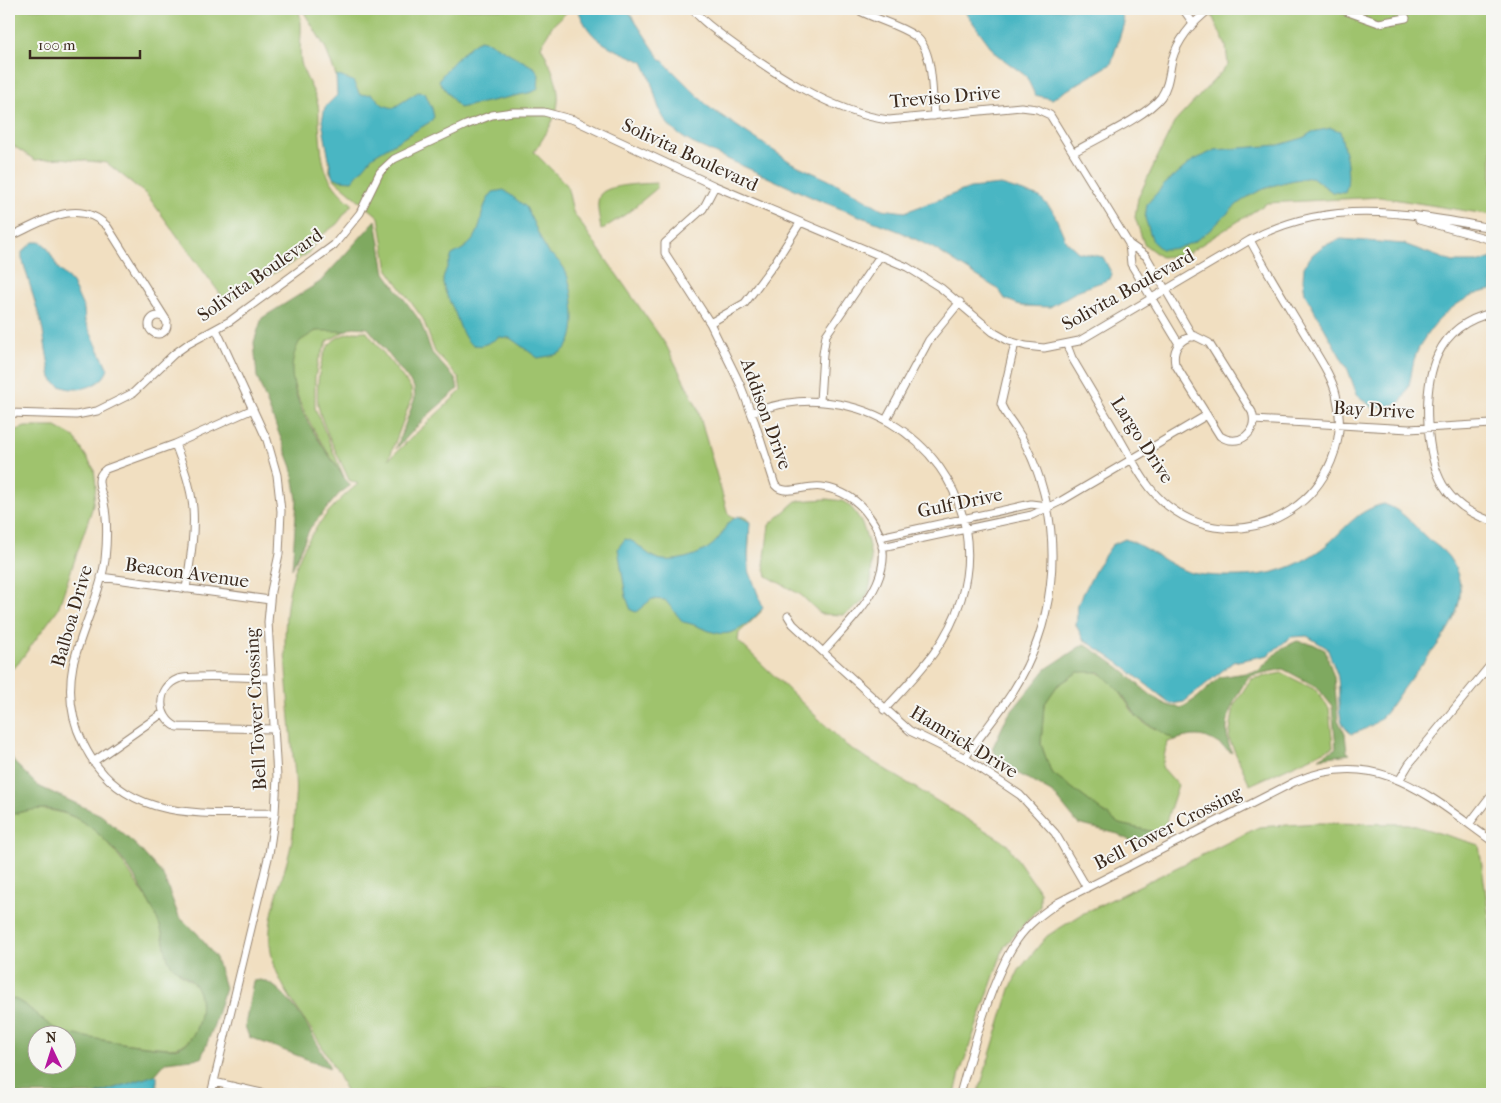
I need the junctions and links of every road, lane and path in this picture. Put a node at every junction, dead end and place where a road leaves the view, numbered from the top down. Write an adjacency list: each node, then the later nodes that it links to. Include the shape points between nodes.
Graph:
1 (693, 9): 8 (street, Treviso Drive, via 708,25 788,80 841,106 870,118 889,120)
2 (856, 9): 8 (street, via 906,31 924,46)
3 (1183, 9): 7 (street)
4 (1210, 9): 7 (street)
5 (1340, 9): 6 (street, via 1379,23)
6 (1406, 18)
7 (1194, 23): 9 (street, via 1177,49 1167,85 1159,99 1144,112)
8 (934, 116): 9 (street, Treviso Drive, via 1021,107 1037,109 1050,115)
9 (1074, 152): 17 (street, Treviso Drive)
10 (714, 186): 12 (street, Solivita Boulevard); 24 (street, Addison Drive, via 703,209 664,246 665,253); 25 (street, Solivita Boulevard, via 574,120 534,111 492,115 394,159 380,172 360,212 334,245)
11 (1400, 214): 13 (street, Solivita Boulevard); 15 (street, Solivita Boulevard, via 1364,211 1316,215 1287,223); 16 (street, Solivita Boulevard)
12 (800, 223): 18 (street, Solivita Boulevard); 24 (street, via 745,303)
13 (1492, 228)
14 (9, 237): 23 (street, via 67,212 84,212 98,217 107,226)
15 (1250, 240): 19 (street, Solivita Boulevard); 37 (street, Largo Drive, via 1327,372 1336,394)
16 (1492, 240)
17 (1129, 244): 19 (street, Treviso Drive, via 1144,253); 20 (street, Treviso Drive, via 1130,261)
18 (880, 256): 21 (street, Solivita Boulevard, via 925,277); 30 (street, via 826,336)
19 (1165, 290): 20 (street, Solivita Boulevard); 26 (street, Treviso Drive)
20 (1151, 298): 28 (street, Treviso Drive); 29 (street, Solivita Boulevard)
21 (960, 302): 27 (street, Solivita Boulevard, via 993,332); 35 (street, via 929,340)
22 (1492, 313): 39 (street, via 1460,328 1439,352 1427,386)
23 (167, 321)
24 (710, 323): 32 (street, Addison Drive)
25 (216, 329): 31 (street, Bell Tower Crossing); 33 (street, Solivita Boulevard, via 174,354 133,394 97,411 76,415)
26 (1193, 337): 28 (street); 36 (street, via 1209,343)
27 (1015, 343): 29 (street, Solivita Boulevard, via 1044,348); 42 (street, via 1001,404 1031,456)
28 (1178, 344): 34 (street, via 1175,364)
29 (1067, 345): 41 (street, Largo Drive)
30 (820, 401): 32 (street, via 781,404); 35 (street, via 858,408)
31 (253, 409): 40 (street, Balboa Drive); 50 (street, Bell Tower Crossing, via 270,449 280,493 279,554)
32 (752, 412): 46 (street, Addison Drive, via 777,487 788,490 812,486 842,492 866,512)
33 (9, 413)
34 (1207, 415): 36 (street, via 1220,436 1231,441 1246,437); 41 (street, Gulf Drive)
35 (886, 420): 43 (street, via 910,435 932,457 949,483)
36 (1254, 420): 37 (street, Bay Drive)
37 (1338, 424): 39 (street, Bay Drive); 41 (street, Largo Drive, via 1333,458 1316,489 1292,510 1252,526 1222,527 1201,523 1181,514 1151,490)
38 (1492, 424): 39 (street, Bay Drive)
39 (1428, 429): 44 (street, via 1433,462 1442,485 1465,509)
40 (176, 444): 48 (street, Balboa Drive, via 106,469 100,475 107,533); 49 (street, via 193,506)
41 (1132, 460): 42 (street, Gulf Drive)
42 (1047, 506): 43 (street, Gulf Drive, via 1031,504); 45 (street, Gulf Drive, via 1032,515); 58 (street, via 1053,554 1052,575 1038,638 1011,694)
43 (964, 518): 45 (street); 46 (street, Gulf Drive)
44 (1492, 521)
45 (967, 529): 47 (street, Gulf Drive); 55 (street, via 965,582 949,630 931,659)
46 (880, 537): 47 (street, Addison Drive)
47 (882, 547): 52 (street, Addison Drive, via 880,573 871,596)
48 (101, 576): 49 (street, Beacon Avenue); 59 (street, Balboa Drive, via 71,681 75,721)
49 (186, 589): 50 (street, Beacon Avenue)
50 (270, 600): 54 (street, Bell Tower Crossing)
51 (788, 616): 52 (street, Hamrick Drive)
52 (823, 652): 55 (street, Hamrick Drive)
53 (1492, 663): 60 (street, via 1409,764)
54 (270, 678): 56 (street, via 180,678 163,694); 57 (street, Bell Tower Crossing)
55 (884, 710): 58 (street, Hamrick Drive, via 920,738)
56 (163, 713): 57 (street, via 170,723 185,729); 59 (street)
57 (275, 729): 62 (street, Bell Tower Crossing)
58 (965, 758): 65 (street, Hamrick Drive, via 1004,782 1035,809 1062,843)
59 (93, 762): 62 (street, Balboa Drive, via 121,790 153,807 180,812)
60 (1400, 780): 63 (street, Bell Tower Crossing, via 1427,794); 65 (street, Bell Tower Crossing, via 1382,773 1353,769 1308,776)
61 (1492, 794): 63 (street)
62 (275, 814): 66 (street, Bell Tower Crossing, via 269,854)
63 (1469, 824): 64 (street, Bell Tower Crossing)
64 (1492, 840)
65 (1087, 888): 69 (street, Bell Tower Crossing, via 1045,911 1012,948 992,994)
66 (214, 1082): 67 (street, Bell Tower Crossing); 68 (street)
67 (211, 1094)
68 (266, 1094)
69 (960, 1094)

